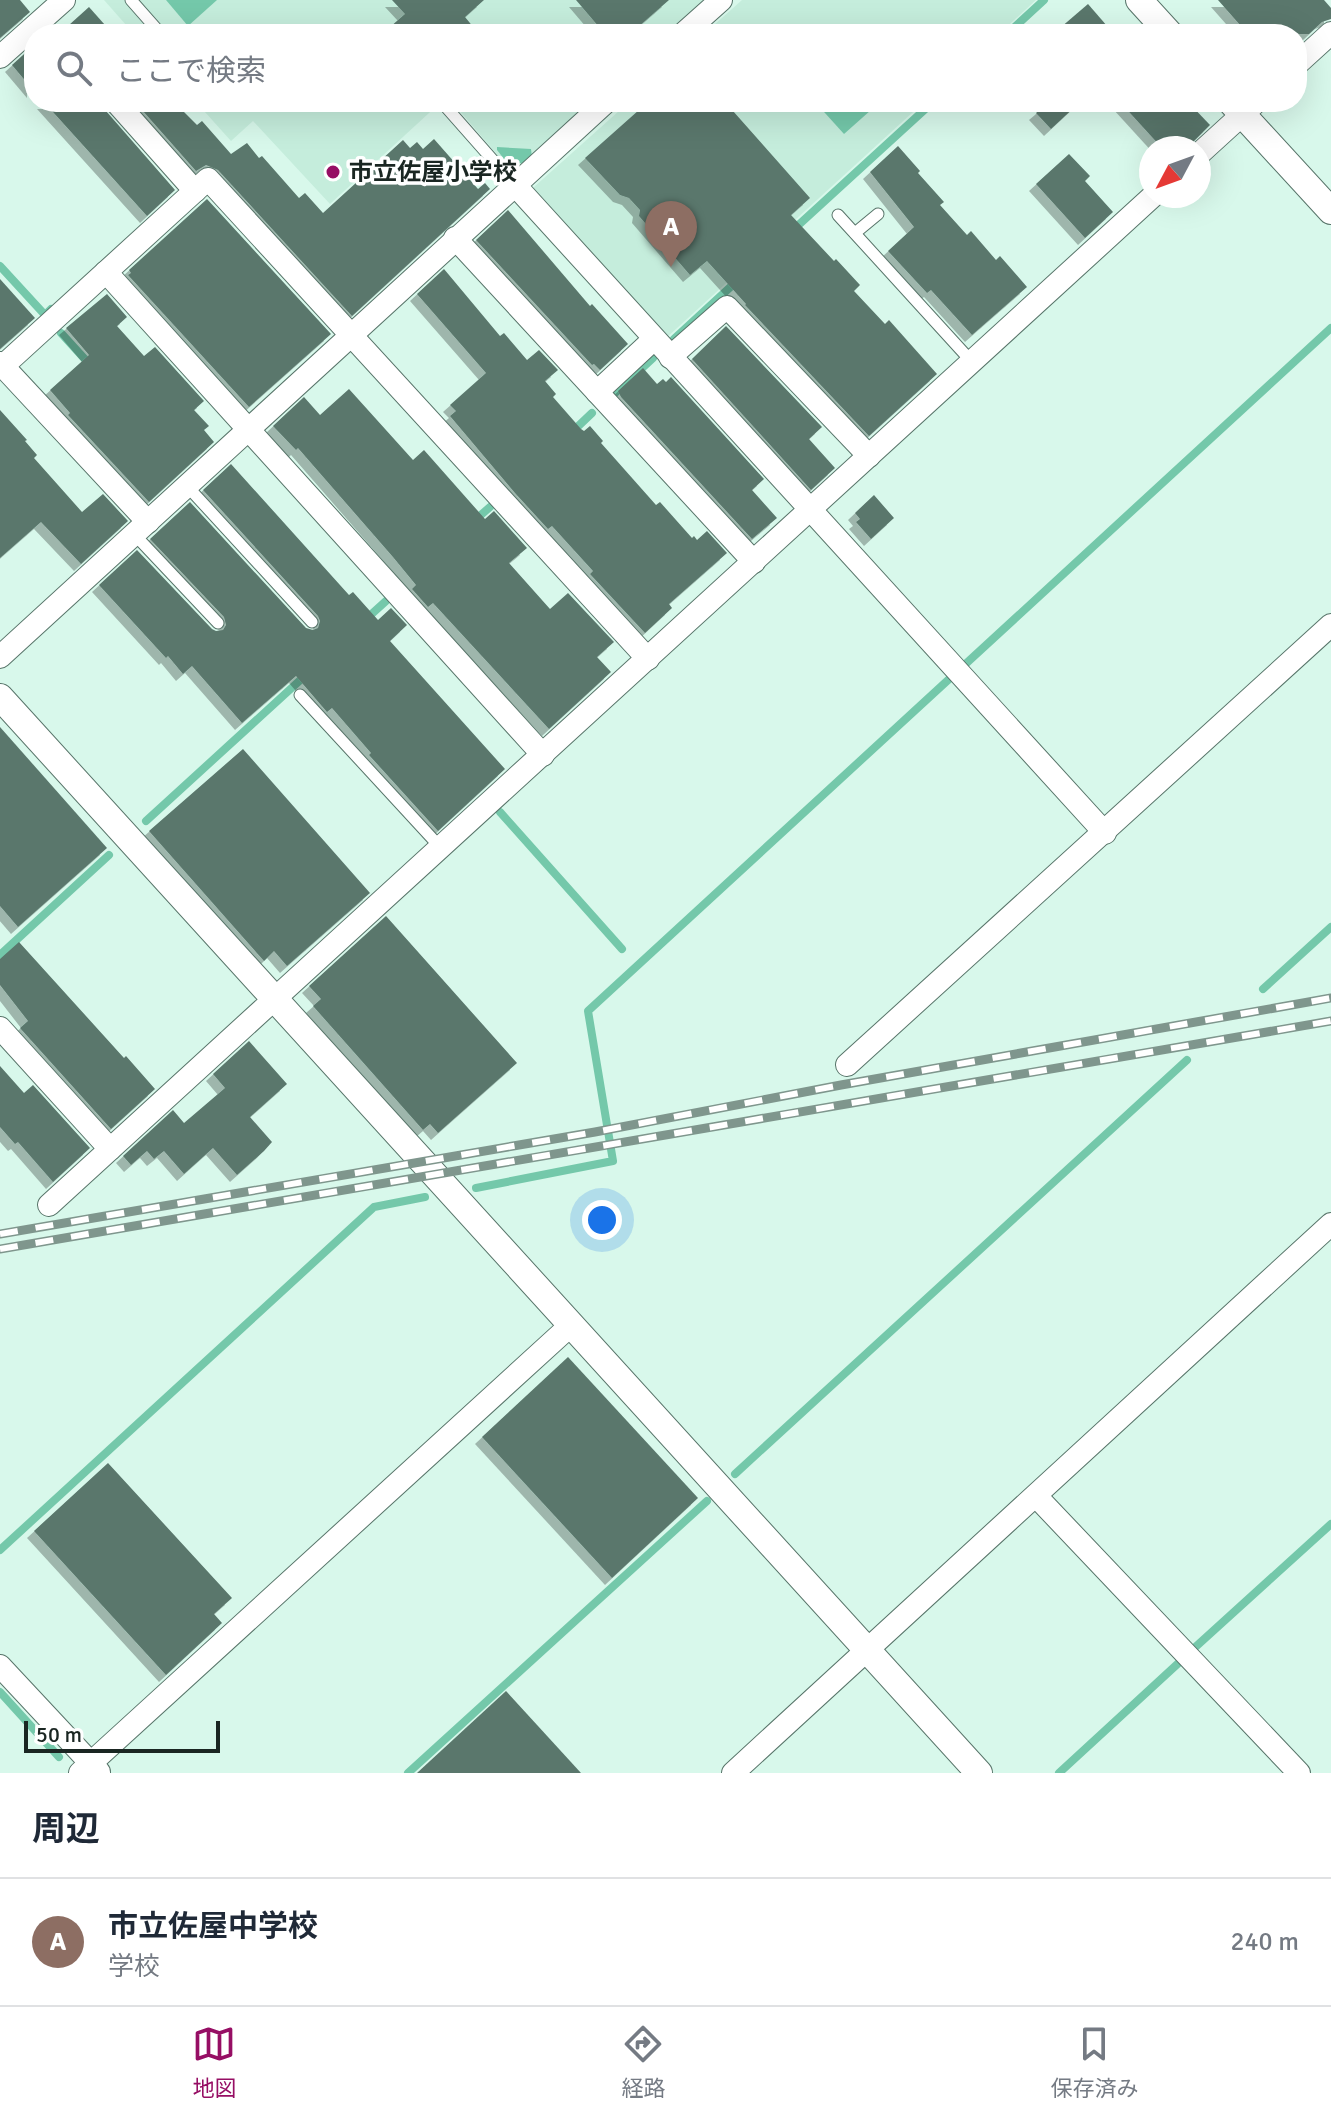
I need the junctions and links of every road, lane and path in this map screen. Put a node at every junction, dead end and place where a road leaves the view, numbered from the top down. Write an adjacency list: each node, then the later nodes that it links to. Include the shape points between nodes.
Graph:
1 (64, 0): 5 (street)
2 (131, 0): 6 (lane)
3 (721, 0): 7 (street)
4 (1139, 0): 8 (street)
5 (50, 24)
6 (152, 24)
7 (694, 24)
8 (1161, 24)
9 (1331, 33): 11 (street)
10 (24, 42): 12 (street)
11 (1307, 55)
12 (0, 57)
13 (125, 112): 20 (street)
14 (450, 112): 19 (lane)
15 (595, 112): 19 (street)
16 (1238, 112): 18 (street)
17 (1248, 112): 22 (street)
18 (1211, 141)
19 (514, 184): 26 (street); 29 (street)
20 (195, 191): 27 (street); 28 (street, via 208,179)
21 (1140, 208): 31 (street)
22 (1331, 211)
23 (878, 214): 25 (lane)
24 (838, 215): 25 (lane)
25 (855, 233): 31 (lane)
26 (455, 238): 28 (street); 33 (street)
27 (106, 272): 32 (street); 34 (street)
28 (351, 335): 34 (street); 44 (street)
29 (654, 339): 30 (street); 33 (street)
30 (670, 357): 35 (street, via 727,307); 37 (street)
31 (972, 362): 35 (street)
32 (2, 364): 38 (street)
33 (597, 392): 39 (street)
34 (250, 428): 36 (street); 47 (street)
35 (869, 456): 37 (street)
36 (187, 486): 38 (street); 40 (lane)
37 (810, 510): 39 (street); 48 (street)
38 (141, 528): 41 (lane); 43 (street)
39 (754, 562): 44 (street)
40 (312, 622)
41 (218, 623)
42 (1331, 625): 48 (street)
43 (0, 657)
44 (648, 659): 47 (street)
45 (300, 695): 49 (lane)
46 (0, 697): 50 (street)
47 (543, 755): 49 (street)
48 (1105, 833): 52 (street)
49 (442, 848): 50 (street)
50 (276, 1000): 53 (street); 56 (street)
51 (0, 1028): 53 (street)
52 (847, 1065)
53 (110, 1149): 54 (street)
54 (49, 1205)
55 (1331, 1224): 57 (street)
56 (571, 1325): 58 (street); 60 (street)
57 (1036, 1496): 58 (street); 63 (street)
58 (867, 1650): 61 (street); 62 (street)
59 (0, 1666): 60 (street)
60 (90, 1770)
61 (733, 1773)
62 (979, 1773)
63 (1299, 1773)

